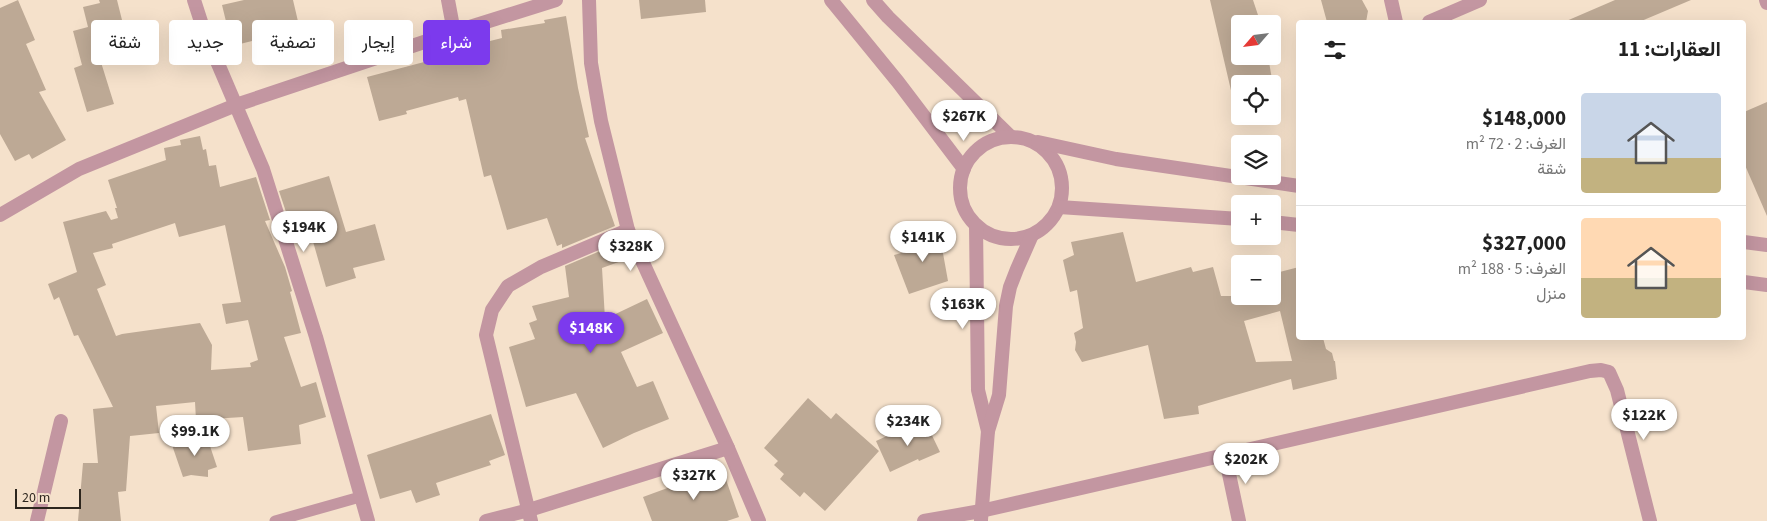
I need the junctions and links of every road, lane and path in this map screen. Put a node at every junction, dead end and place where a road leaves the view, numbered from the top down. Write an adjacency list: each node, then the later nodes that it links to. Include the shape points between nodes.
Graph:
1 (194, 0): 14 (street)
2 (448, 0): 9 (street)
3 (556, 0): 12 (street)
4 (589, 0): 25 (street, via 591,62 601,121)
5 (831, 0): 17 (street)
6 (873, 0): 15 (street)
7 (1392, 0): 10 (street)
8 (1480, 0): 11 (street)
9 (452, 20)
10 (1396, 20)
11 (1434, 20)
12 (490, 21)
13 (423, 43): 14 (street)
14 (236, 106): 20 (street, via 79,169); 35 (street, via 263,169 316,337)
15 (1010, 136): 16 (street); 17 (street, via 991,141 974,152)
16 (1030, 140): 18 (street, via 1116,159); 19 (street, via 1047,151 1058,167 1062,187)
17 (964, 169): 23 (street, via 960,189 964,208)
18 (1296, 186)
19 (1059, 207): 21 (street); 26 (street, via 1048,223)
20 (1, 211)
21 (1231, 218)
22 (1281, 223): 24 (street)
23 (976, 225): 26 (street, via 993,236 1012,239); 32 (street, via 978,390)
24 (1296, 225)
25 (628, 230): 33 (street); 36 (street, via 541,267 508,286 492,310 486,335)
26 (1032, 235): 32 (street, via 1010,287 999,395)
27 (1746, 242): 28 (street)
28 (1767, 245)
29 (1746, 282): 30 (street)
30 (1767, 285)
31 (61, 421): 38 (street)
32 (988, 431): 37 (street)
33 (728, 448): 36 (street); 42 (street)
34 (1225, 455): 37 (street); 44 (street); 45 (street, via 1601,370 1609,372 1617,390)
35 (360, 497): 39 (lane); 40 (street)
36 (530, 515): 41 (street)
37 (981, 516): 43 (street)
38 (38, 521)
39 (276, 521)
40 (368, 521)
41 (486, 521)
42 (758, 521)
43 (924, 521)
44 (1239, 521)
45 (1650, 521)

